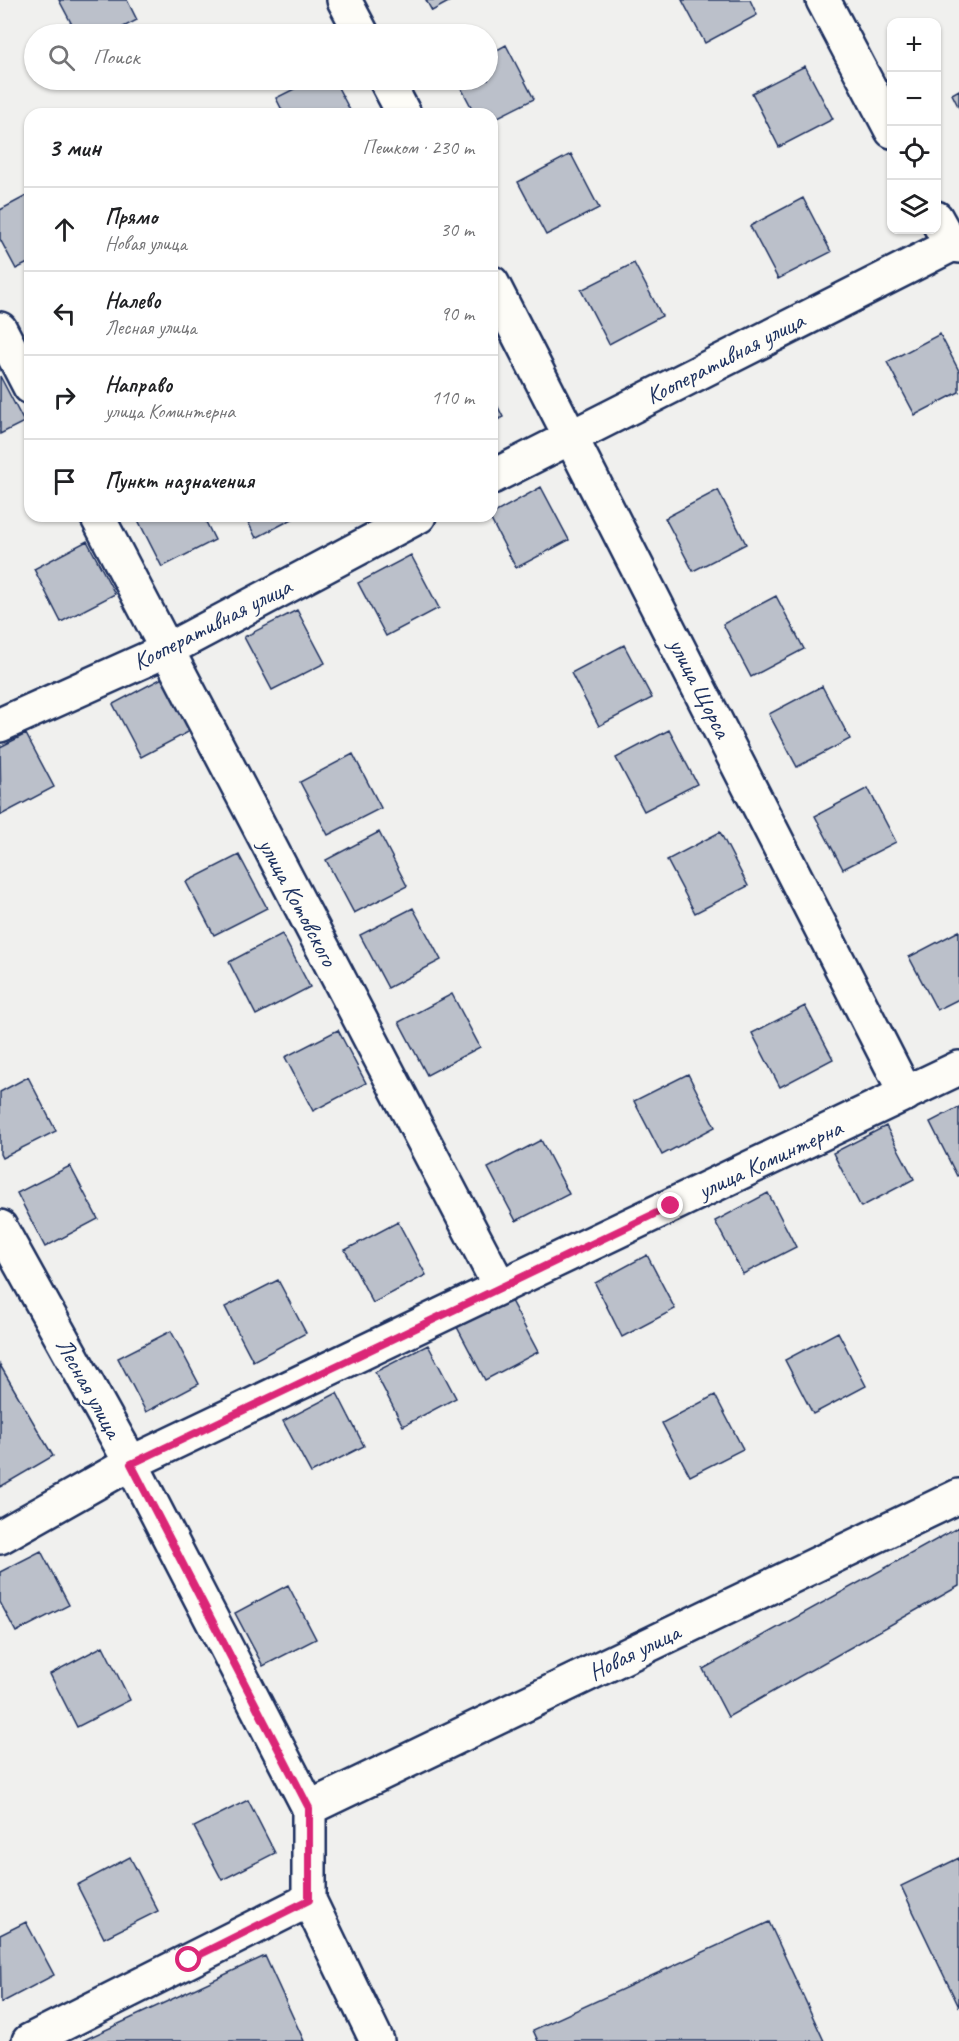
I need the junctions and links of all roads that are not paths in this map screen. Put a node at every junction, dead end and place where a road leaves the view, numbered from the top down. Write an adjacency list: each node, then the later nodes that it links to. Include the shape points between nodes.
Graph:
1 (344, 0): 3 (street)
2 (823, 0): 6 (street)
3 (357, 24)
4 (391, 90): 5 (street)
5 (401, 108)
6 (888, 126)
7 (951, 237): 11 (street, Кооперативная улица)
8 (498, 294): 11 (street, улица Щорса)
9 (0, 329): 10 (street)
10 (24, 375)
11 (572, 435): 12 (street, Кооперативная улица); 18 (street, улица Щорса)
12 (498, 474)
13 (100, 522): 15 (street, улица Котовского)
14 (408, 522): 15 (street, Кооперативная улица)
15 (167, 650): 16 (street, Кооперативная улица); 20 (street, улица Котовского)
16 (0, 724)
17 (959, 1068): 18 (street, улица Коминтерна)
18 (906, 1094): 20 (street, улица Коминтерна)
19 (0, 1227): 21 (street, Лесная улица)
20 (500, 1287): 21 (street, улица Коминтерна)
21 (131, 1464): 23 (street, улица Коминтерна); 24 (street, Лесная улица)
22 (959, 1496): 24 (street, Новая улица)
23 (0, 1537)
24 (309, 1808): 25 (street, Лесная улица)
25 (309, 1900): 26 (street); 27 (street, Лесная улица)
26 (29, 2041)
27 (377, 2041)

